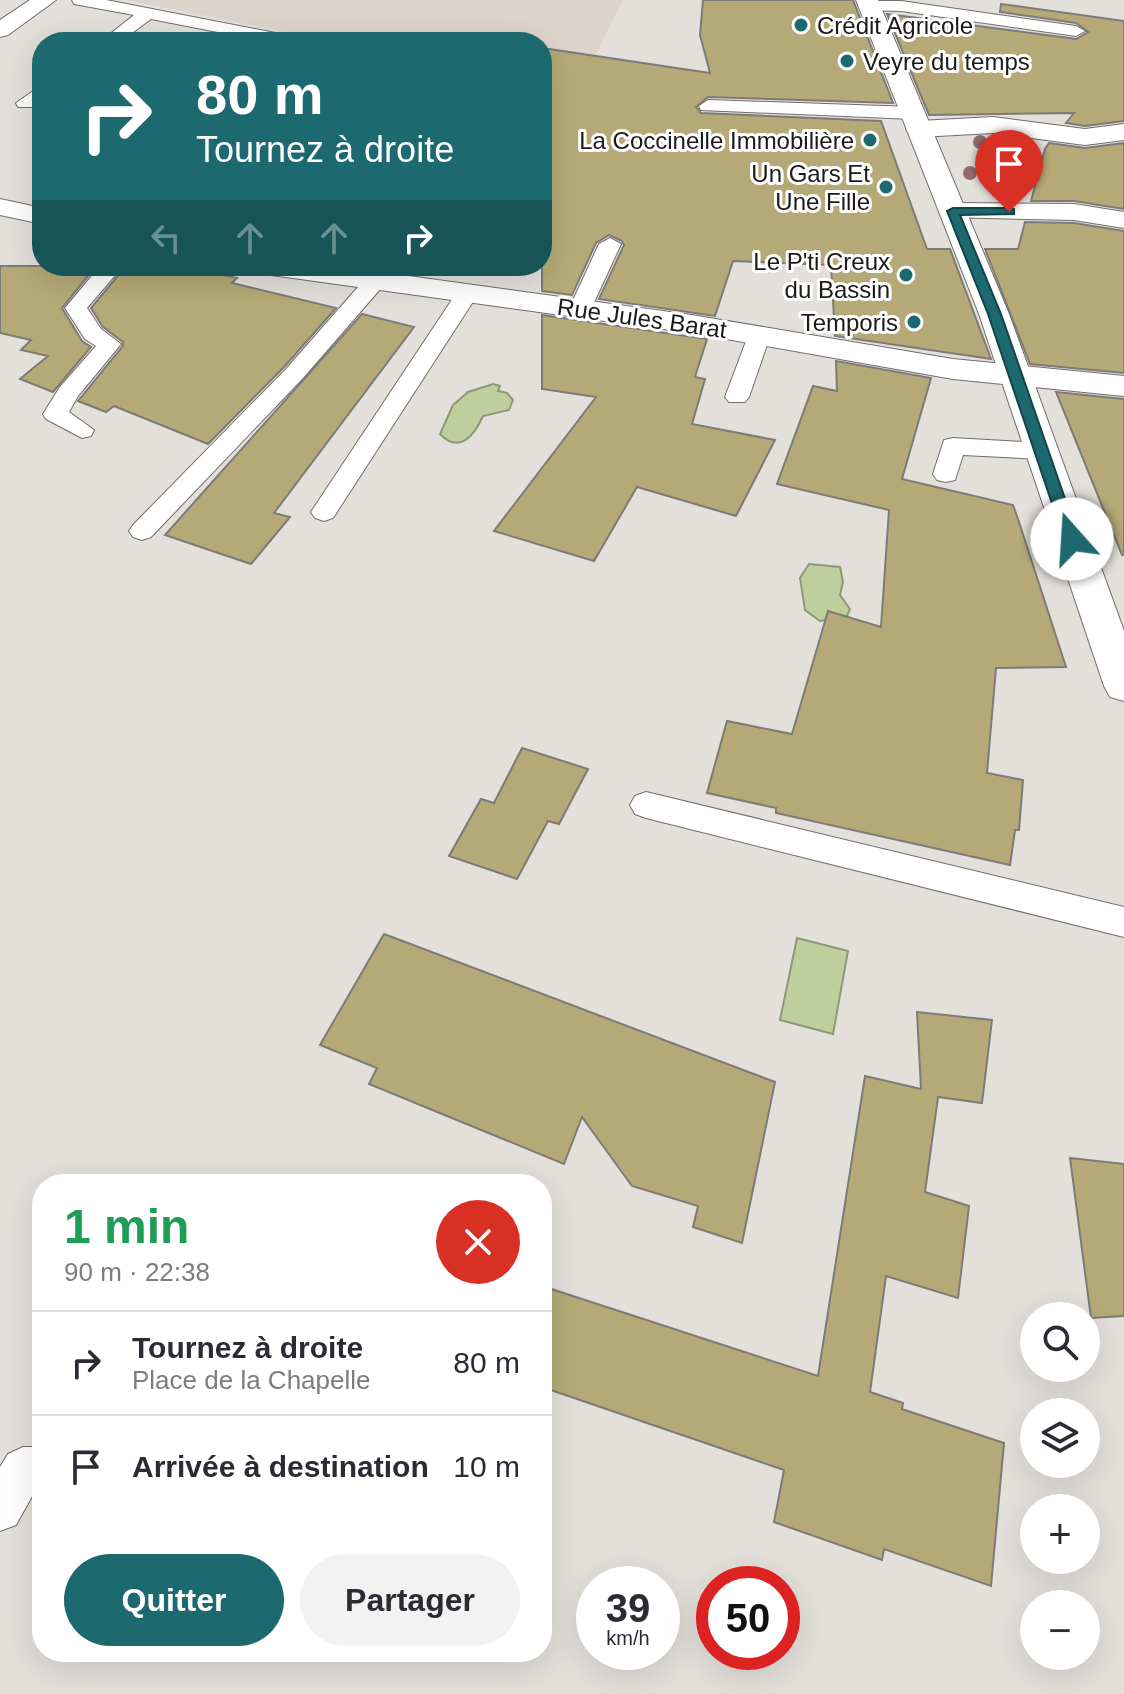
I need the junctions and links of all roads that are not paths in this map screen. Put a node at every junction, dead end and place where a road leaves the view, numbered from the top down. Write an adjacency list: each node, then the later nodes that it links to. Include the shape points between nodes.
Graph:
1 (45, 0): 5 (street)
2 (80, 0): 4 (lane)
3 (867, 3): 6 (lane); 12 (street)
4 (148, 13): 7 (lane); 8 (lane)
5 (0, 30)
6 (1076, 31)
7 (122, 32)
8 (237, 32)
9 (32, 98): 11 (lane)
10 (707, 100): 12 (lane)
11 (25, 103)
12 (914, 116): 13 (lane); 14 (street, via 1085,137); 16 (street)
13 (805, 124)
14 (1124, 132)
15 (0, 207): 17 (street)
16 (953, 211): 18 (street, via 1074,212); 26 (street)
17 (32, 214)
18 (1124, 220)
19 (610, 244): 24 (lane)
20 (102, 276): 29 (lane, via 76,308 93,334 110,344 55,414)
21 (377, 276): 33 (lane, via 295,373)
22 (388, 276): 23 (street, Rue Jules Barat)
23 (467, 294): 24 (street, Rue Jules Barat); 32 (lane)
24 (580, 309): 25 (street, Rue Jules Barat)
25 (759, 336): 26 (street, Rue Jules Barat, via 953,369); 28 (lane)
26 (1013, 373): 27 (street, Rue Jules Barat); 30 (street)
27 (1124, 386)
28 (737, 397)
29 (82, 430)
30 (1041, 451): 31 (lane, via 953,446); 34 (street)
31 (946, 474)
32 (324, 512)
33 (142, 531)
34 (1124, 686)
35 (646, 805): 36 (lane)
36 (1124, 922)
37 (32, 1469): 38 (lane, via 23,1469)
38 (0, 1509)

